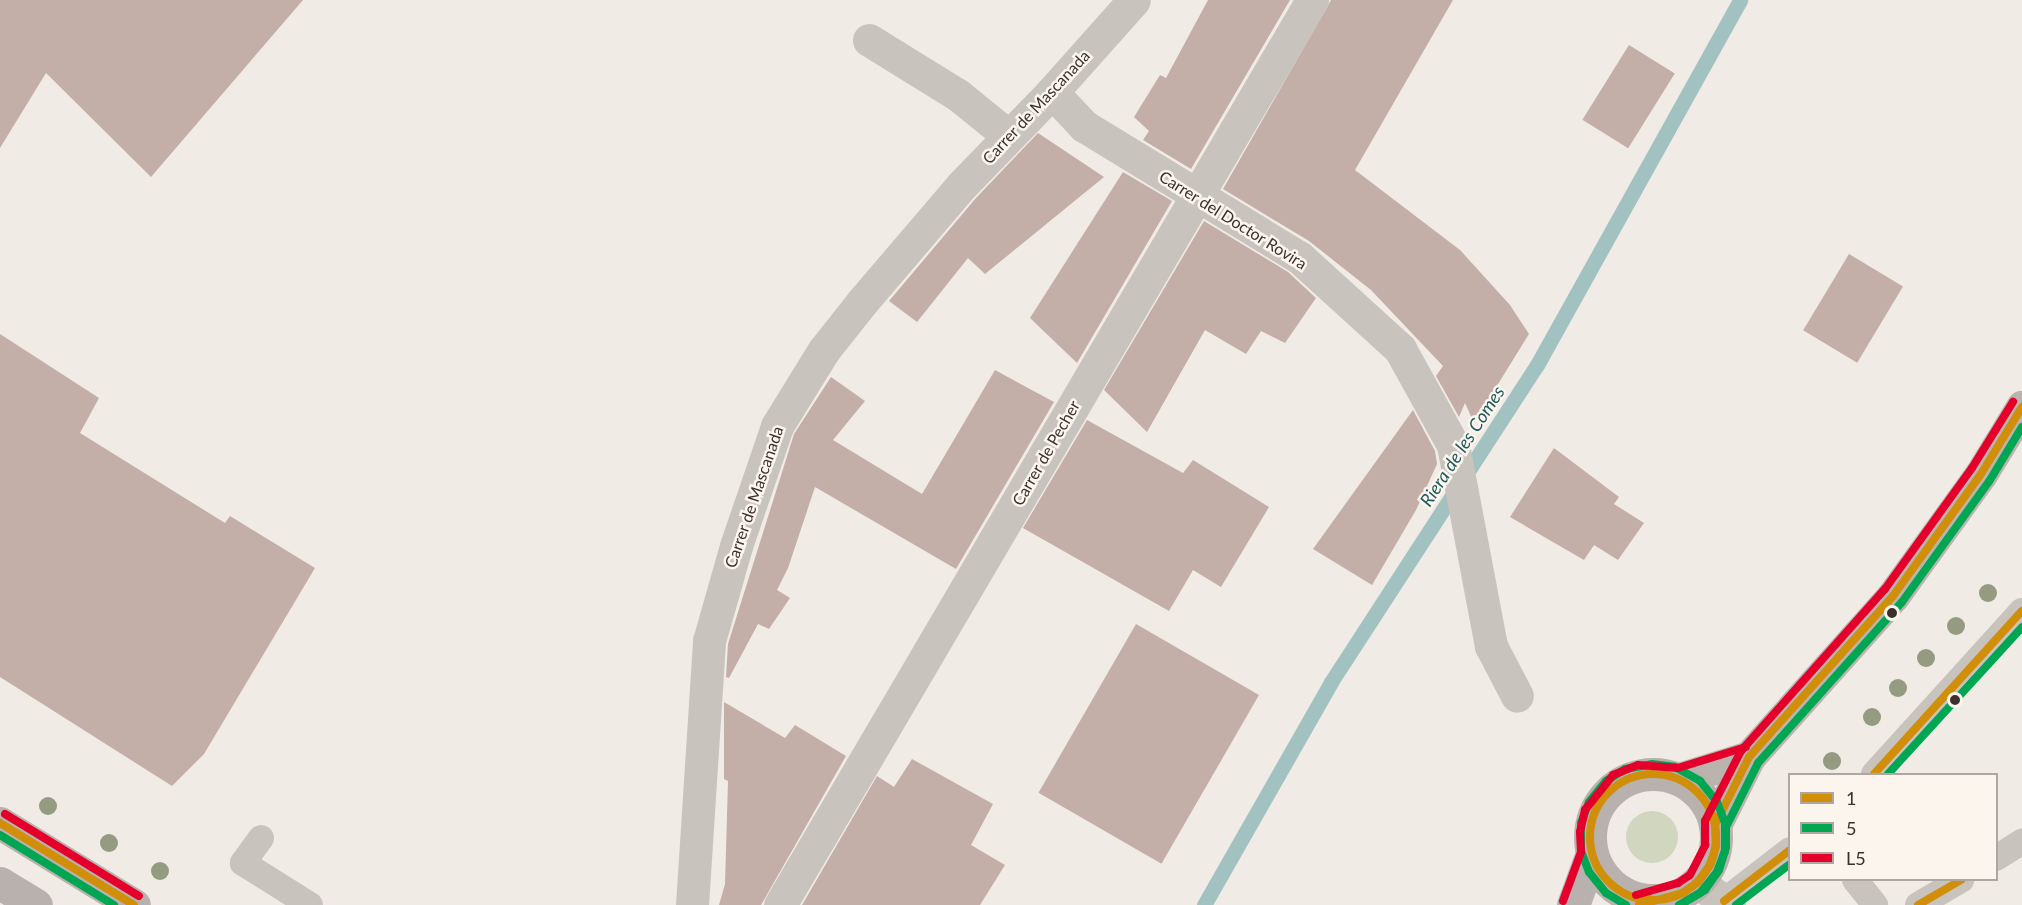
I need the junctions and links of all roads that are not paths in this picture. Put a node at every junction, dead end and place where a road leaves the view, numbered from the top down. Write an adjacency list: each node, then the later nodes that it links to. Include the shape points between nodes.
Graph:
1 (1134, 0): 4 (street, Carrer de Mascanada)
2 (1312, 0): 6 (street, Carrer de Pecher)
3 (869, 40): 5 (street, via 958,95)
4 (1053, 92): 6 (street, Carrer del Doctor Rovira, via 1084,126); 29 (street, Carrer de Mascanada, via 962,185 862,302 824,350 777,426 709,641)
5 (1000, 129)
6 (1197, 196): 9 (street, Carrer del Doctor Rovira, via 1299,257 1400,349 1453,445 1491,646); 30 (street, Carrer de Pecher)
7 (2022, 407): 10 (main road, via 1981,474 1893,596)
8 (2022, 611): 11 (lane)
9 (1517, 696)
10 (1749, 757): 12 (main road); 14 (main road)
11 (1875, 773)
12 (1678, 779): 14 (main road, via 1696,791); 18 (main road, via 1640,776 1620,783 1595,814 1590,833)
13 (0, 823): 27 (main road)
14 (1715, 825): 23 (main road, via 1716,846 1710,865)
15 (261, 837): 28 (lane, via 243,863)
16 (2022, 842): 19 (lane)
17 (1788, 852): 25 (lane)
18 (1592, 853): 24 (main road, via 1600,872 1614,887); 31 (main road)
19 (1998, 857)
20 (1857, 881): 32 (lane)
21 (1958, 881): 33 (lane)
22 (0, 882): 26 (main road)
23 (1698, 882): 24 (main road, via 1683,893); 25 (street)
24 (1643, 903)
25 (1726, 903)
26 (36, 905)
27 (134, 905)
28 (310, 905)
29 (692, 905)
30 (780, 905)
31 (1573, 905)
32 (1875, 905)
33 (1918, 905)

